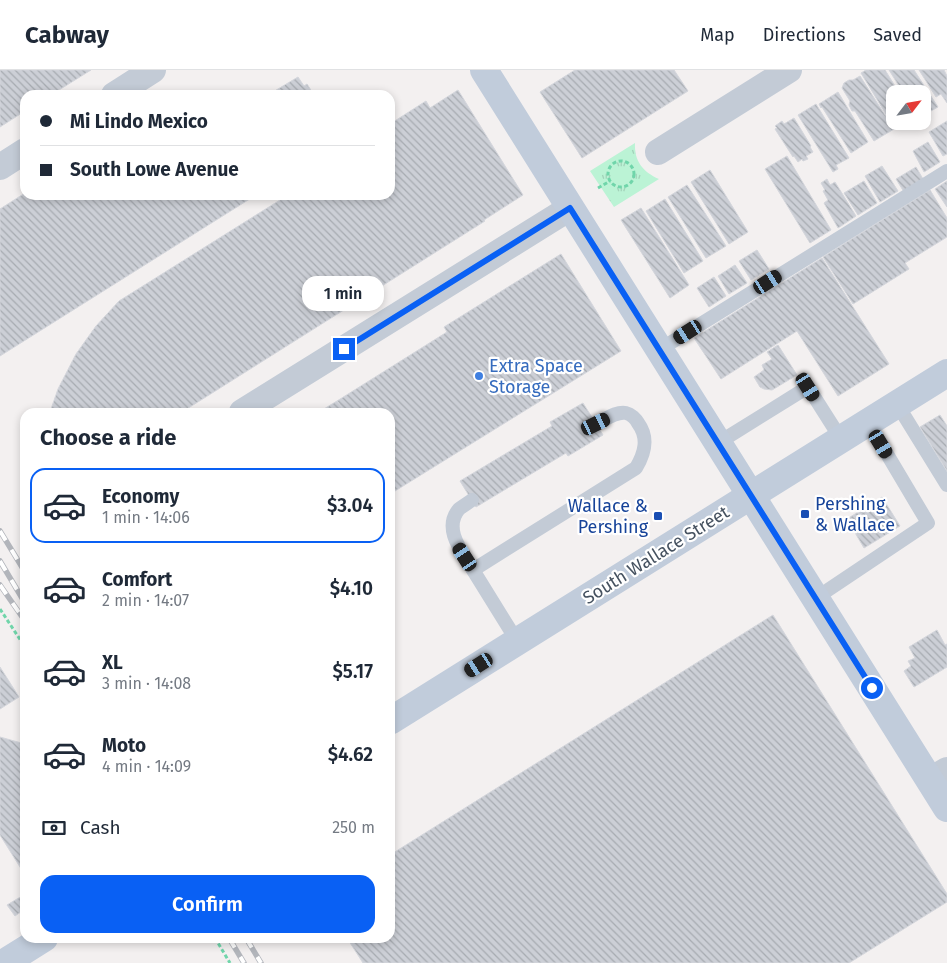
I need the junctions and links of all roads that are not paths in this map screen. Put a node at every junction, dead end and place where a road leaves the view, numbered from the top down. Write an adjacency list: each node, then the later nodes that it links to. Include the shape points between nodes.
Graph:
1 (153, 70): 4 (street)
2 (484, 70): 9 (main road)
3 (789, 70): 5 (street)
4 (122, 90)
5 (658, 152)
6 (20, 154): 7 (street)
7 (0, 167)
8 (947, 171): 10 (lane)
9 (570, 208): 10 (main road); 13 (street)
10 (659, 350): 17 (main road)
11 (947, 373): 12 (main road, South Wallace Street)
12 (897, 404): 14 (main road, South Wallace Street); 18 (lane)
13 (248, 408)
14 (868, 422): 16 (main road, South Wallace Street); 22 (lane, via 928,523)
15 (596, 424): 21 (lane, via 617,414 628,413 636,419 645,436 645,449 636,468)
16 (841, 439): 17 (lane, via 808,387); 19 (main road, South Wallace Street)
17 (718, 442): 19 (main road)
18 (947, 485)
19 (752, 495): 22 (main road); 23 (main road, South Wallace Street)
20 (472, 500): 21 (lane, via 459,510 453,519 452,530 457,545)
21 (473, 570): 23 (lane)
22 (816, 598): 25 (main road)
23 (517, 641): 24 (main road, South Wallace Street)
24 (395, 718)
25 (938, 775): 26 (main road)
26 (947, 808)
27 (36, 943): 28 (main road)
28 (4, 963)

